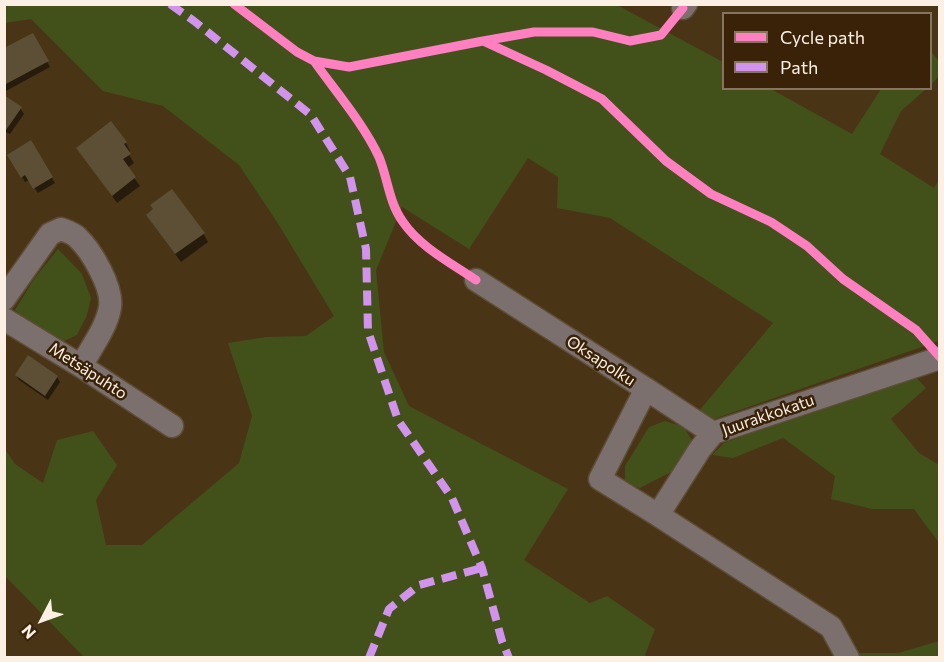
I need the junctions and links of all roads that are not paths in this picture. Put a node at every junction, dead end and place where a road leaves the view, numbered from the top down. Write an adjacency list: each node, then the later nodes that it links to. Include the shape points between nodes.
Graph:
1 (476, 280): 6 (street, Oksapolku)
2 (4, 299): 5 (street, via 50,234 61,229 76,236 94,258 106,284 110,307)
3 (4, 319): 5 (street, Metsäpuhto)
4 (939, 358): 8 (street, Juurakkokatu)
5 (81, 366): 7 (street, Metsäpuhto)
6 (646, 389): 8 (street); 9 (street, Oksapolku, via 600,478)
7 (172, 426)
8 (713, 433): 9 (street, Juurakkokatu)
9 (658, 515): 10 (street, via 831,627)
10 (848, 657)

